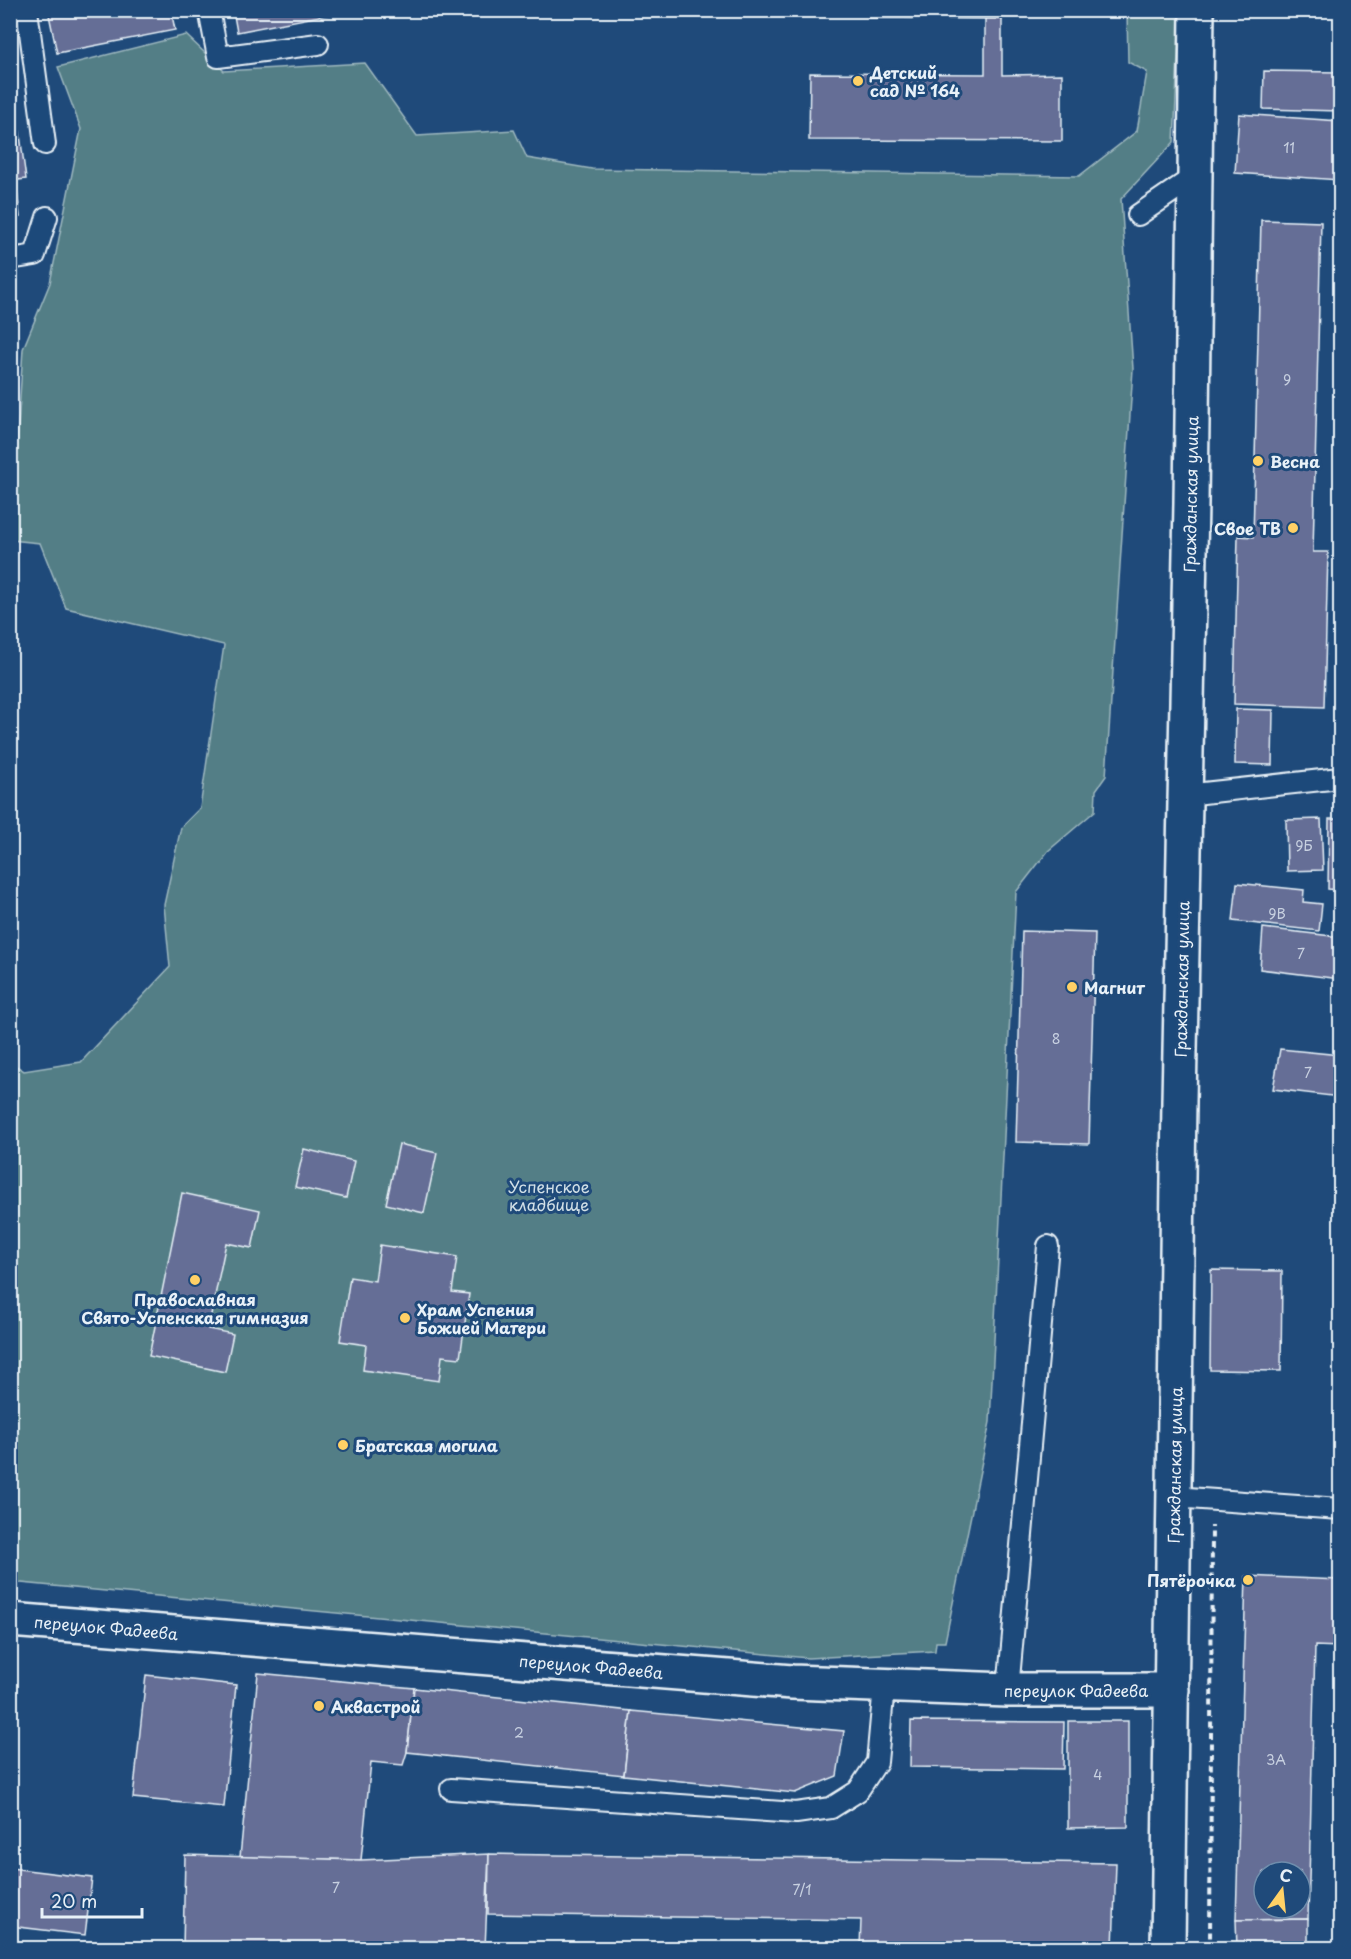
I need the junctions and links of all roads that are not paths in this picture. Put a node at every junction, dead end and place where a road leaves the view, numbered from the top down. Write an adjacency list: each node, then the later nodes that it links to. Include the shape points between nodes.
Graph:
1 (27, 10): 5 (lane)
2 (209, 10): 4 (lane, via 218,57)
3 (1197, 10): 6 (main road, Гражданская улица)
4 (318, 44)
5 (45, 144)
6 (1194, 176): 7 (lane); 11 (main road, Гражданская улица)
7 (1138, 215)
8 (47, 217): 9 (lane, via 35,255)
9 (10, 259)
10 (1341, 778): 11 (lane)
11 (1185, 795): 13 (main road, Гражданская улица)
12 (1048, 1246): 17 (lane)
13 (1174, 1497): 14 (lane); 18 (main road, Гражданская улица)
14 (1341, 1509)
15 (10, 1620): 16 (main road, переулок Фадеева)
16 (884, 1686): 17 (main road, переулок Фадеева); 19 (lane, via 877,1762 858,1791 831,1808 796,1813)
17 (1008, 1690): 18 (main road, переулок Фадеева)
18 (1172, 1690): 20 (main road, Гражданская улица)
19 (451, 1789)
20 (1168, 1948)

